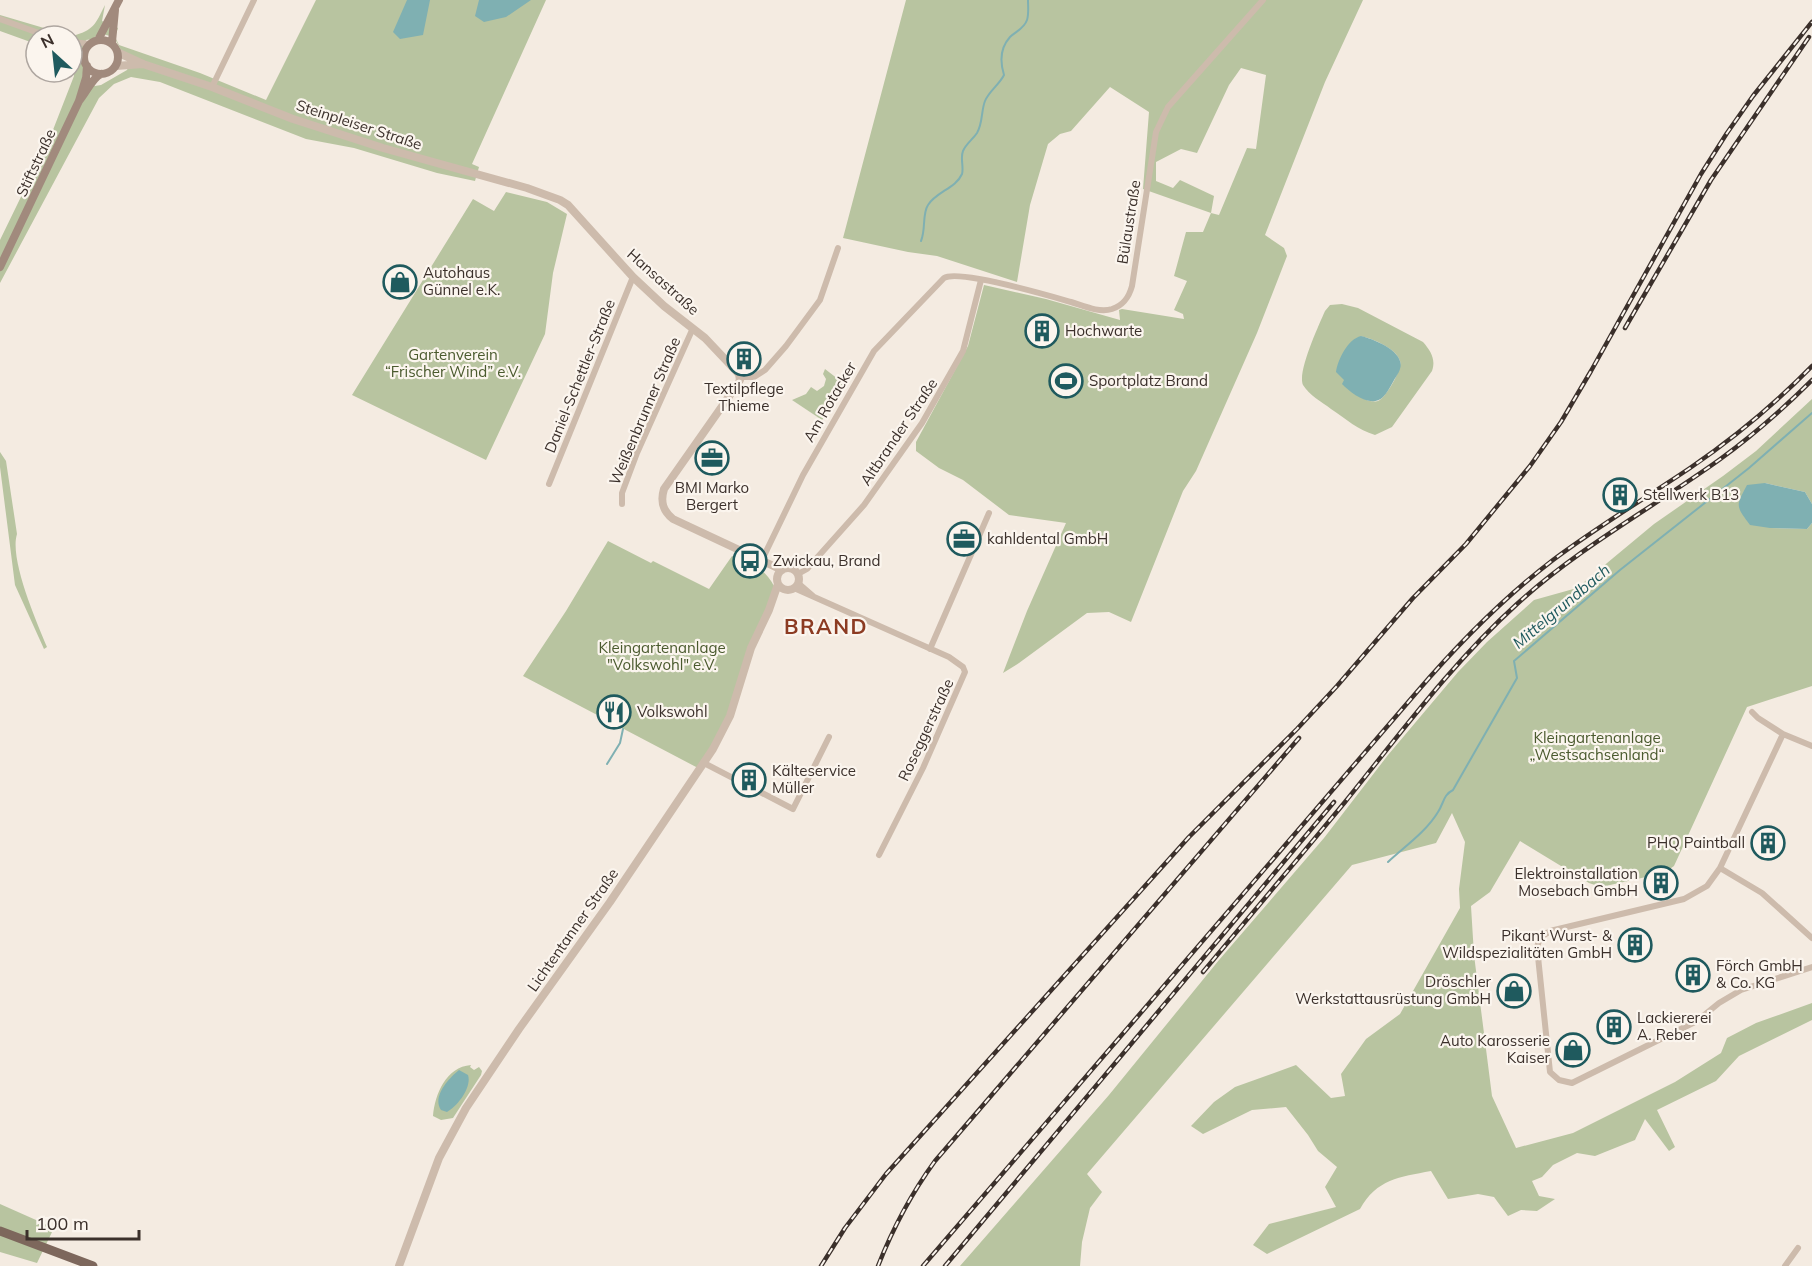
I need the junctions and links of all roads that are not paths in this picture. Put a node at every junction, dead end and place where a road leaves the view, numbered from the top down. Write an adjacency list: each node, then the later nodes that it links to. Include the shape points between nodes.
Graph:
1 (119, 0): 4 (main road)
2 (254, 0): 16 (street)
3 (1263, 0): 23 (street, Bülaustraße, via 1168,107 1156,132 1132,286 1124,303 1099,310)
4 (115, 10): 8 (main road); 9 (main road)
5 (0, 20): 6 (street)
6 (24, 28)
7 (84, 41): 8 (street)
8 (94, 41): 9 (main road); 11 (main road)
9 (112, 42): 10 (main road)
10 (118, 52): 12 (street, Steinpleiser Straße); 14 (main road)
11 (84, 56): 13 (main road)
12 (143, 64): 14 (street, Steinpleiser Straße); 16 (street, Steinpleiser Straße)
13 (87, 66): 15 (main road); 17 (main road, Stiftstraße)
14 (116, 66): 15 (main road)
15 (101, 74): 17 (main road, Stiftstraße)
16 (213, 87): 18 (street, Steinpleiser Straße, via 383,148 527,188)
17 (79, 101): 20 (main road, Stiftstraße)
18 (568, 205): 22 (street, Hansastraße)
19 (838, 248): 25 (street, via 820,300 786,346 765,370 754,377)
20 (0, 267)
21 (949, 275): 23 (street, Bülaustraße); 29 (street, Am Rotacker, via 874,351 803,475)
22 (633, 277): 24 (street, Hansastraße); 26 (street, Daniel-Schettler-Straße)
23 (981, 280): 31 (street, Altbrander Straße, via 963,351 922,423 864,505)
24 (693, 328): 25 (street, Hansastraße); 27 (street, Weißenbrunner Straße, via 637,453 622,493)
25 (740, 377): 29 (street, via 669,481 662,501 674,519)
26 (549, 484)
27 (622, 504)
28 (989, 513): 33 (street)
29 (761, 562): 30 (street)
30 (779, 577): 31 (street); 31 (street, via 792,569); 32 (street, Lichtentanner Straße)
31 (794, 584): 32 (street, Lichtentanner Straße); 33 (street, Roseggerstraße, via 813,597)
32 (769, 609): 38 (street, Lichtentanner Straße, via 751,648 730,716)
33 (930, 650): 39 (street, Roseggerstraße, via 956,660 965,672)
34 (1752, 712): 35 (street)
35 (1783, 734): 37 (street); 40 (street)
36 (829, 737): 38 (street, via 793,809)
37 (1812, 746)
38 (704, 763): 46 (street, Lichtentanner Straße, via 466,1108 439,1158)
39 (879, 855)
40 (1720, 868): 41 (street, via 1762,893); 42 (street, via 1707,886 1684,899 1550,931 1540,938 1537,947 1550,1072 1559,1080 1572,1083 1697,1021 1741,990)
41 (1812, 938)
42 (1812, 967)
43 (0, 1231): 45 (main road)
44 (1798, 1248): 47 (street)
45 (93, 1266)
46 (399, 1266)
47 (1785, 1266)

